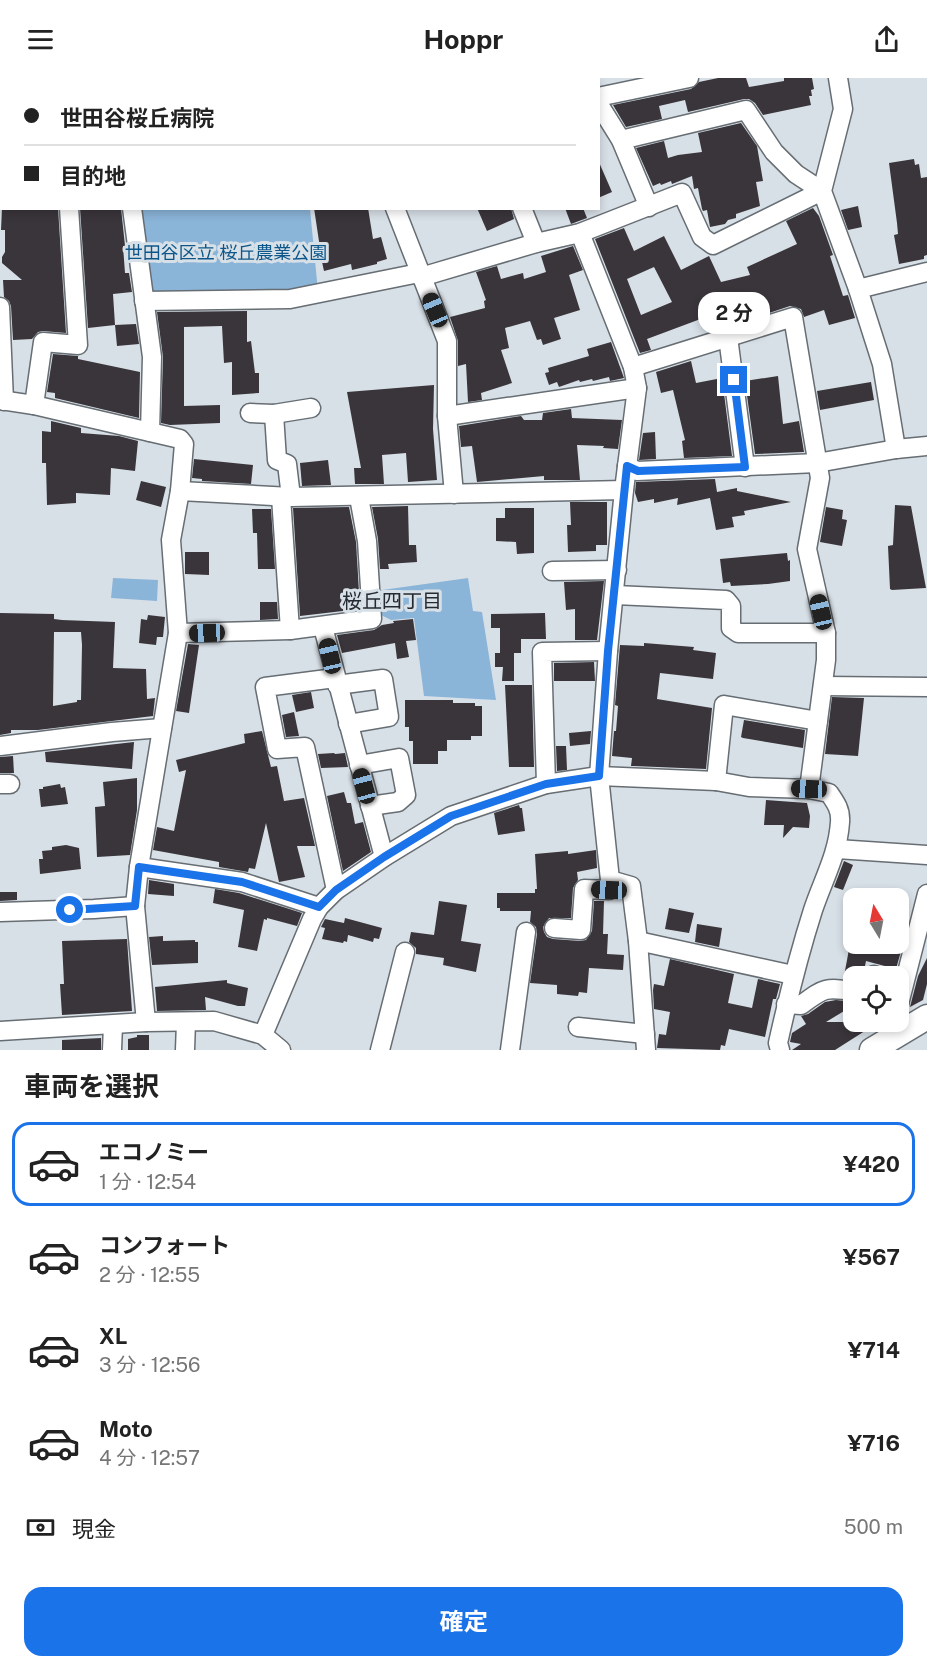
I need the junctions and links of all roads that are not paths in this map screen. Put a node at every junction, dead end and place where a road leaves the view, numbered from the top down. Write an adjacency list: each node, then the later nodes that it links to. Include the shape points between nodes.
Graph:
1 (689, 78): 3 (street)
2 (838, 78): 6 (street, via 843,109)
3 (600, 97)
4 (600, 106): 5 (street)
5 (621, 140): 6 (street, via 746,110 774,152 796,174); 7 (street)
6 (822, 191): 7 (street, via 713,245 702,237 682,193); 16 (street)
7 (650, 207): 12 (street)
8 (69, 210): 23 (street, via 78,345 43,342)
9 (132, 210): 17 (street)
10 (396, 210): 15 (street)
11 (523, 210): 13 (street)
12 (580, 233): 13 (street); 20 (street)
13 (536, 243): 15 (street)
14 (927, 272): 16 (street)
15 (420, 275): 17 (street, via 290,299); 27 (street, via 447,341)
16 (858, 289): 30 (street, via 882,364)
17 (144, 301): 28 (street, via 152,357)
18 (0, 307): 22 (street)
19 (728, 337): 20 (street); 31 (street, via 793,317); 33 (street)
20 (633, 367): 21 (street)
21 (637, 388): 27 (street); 32 (street)
22 (2, 400): 23 (street)
23 (34, 405): 28 (street)
24 (311, 408): 26 (street)
25 (250, 413): 26 (street)
26 (274, 414): 37 (street, via 278,460 287,464)
27 (447, 416): 36 (street)
28 (150, 432): 34 (street, via 180,439 184,444)
29 (927, 446): 30 (street)
30 (896, 449): 31 (street)
31 (817, 462): 33 (street); 45 (street, via 820,477 807,549)
32 (627, 466): 33 (street, via 638,471); 35 (street)
33 (745, 467)
34 (180, 490): 37 (street); 44 (street, via 171,540)
35 (624, 490): 36 (street); 39 (street)
36 (454, 494): 38 (street)
37 (286, 497): 38 (street); 43 (street)
38 (360, 497): 42 (street, via 372,619)
39 (617, 570): 40 (street); 41 (street)
40 (552, 571)
41 (615, 595): 45 (street, via 726,600 731,606 731,628 738,633); 46 (street)
42 (323, 627): 43 (street); 47 (street)
43 (290, 630): 44 (street)
44 (178, 633): 52 (street)
45 (826, 633): 48 (street)
46 (608, 651): 55 (street); 57 (street, via 542,652)
47 (336, 682): 51 (street); 51 (street, via 383,679 389,717); 65 (street, via 265,687 277,749 305,747)
48 (823, 686): 49 (street); 50 (street)
49 (927, 687)
50 (818, 721): 56 (street, via 724,705); 58 (street)
51 (348, 724): 54 (street)
52 (162, 728): 53 (street); 63 (street)
53 (0, 746)
54 (359, 765): 59 (street); 59 (street, via 399,758 406,795 398,802)
55 (599, 776): 56 (street); 57 (street); 64 (street)
56 (716, 781): 58 (street, via 749,787)
57 (546, 784): 62 (street, via 451,816)
58 (809, 789): 60 (street, via 829,793 840,809)
59 (370, 806): 62 (street)
60 (837, 849): 61 (street); 75 (street)
61 (927, 855)
62 (384, 857): 65 (street)
63 (139, 867): 67 (street); 68 (street, via 242,882)
64 (610, 880): 70 (street, via 609,890 584,890 581,930); 72 (street, via 631,886)
65 (336, 890): 68 (street)
66 (927, 894): 74 (street)
67 (135, 906): 69 (street); 79 (street)
68 (319, 907): 86 (street)
69 (0, 912)
70 (554, 928)
71 (526, 932): 92 (street)
72 (638, 941): 75 (street); 87 (street)
73 (405, 952): 91 (street)
74 (909, 966)
75 (793, 975): 77 (street)
76 (843, 989): 77 (street, via 823,989 801,1005)
77 (786, 1004): 93 (street)
78 (927, 1017): 81 (main road)
79 (146, 1022): 80 (street); 82 (street)
80 (186, 1022): 86 (street, via 214,1021); 89 (street)
81 (909, 1024)
82 (113, 1025): 84 (street); 88 (street)
83 (578, 1027): 87 (street)
84 (0, 1031)
85 (893, 1032): 94 (main road)
86 (263, 1035): 90 (street)
87 (645, 1042)
88 (112, 1050)
89 (185, 1050)
90 (281, 1050)
91 (380, 1050)
92 (510, 1050)
93 (780, 1050)
94 (872, 1050)

